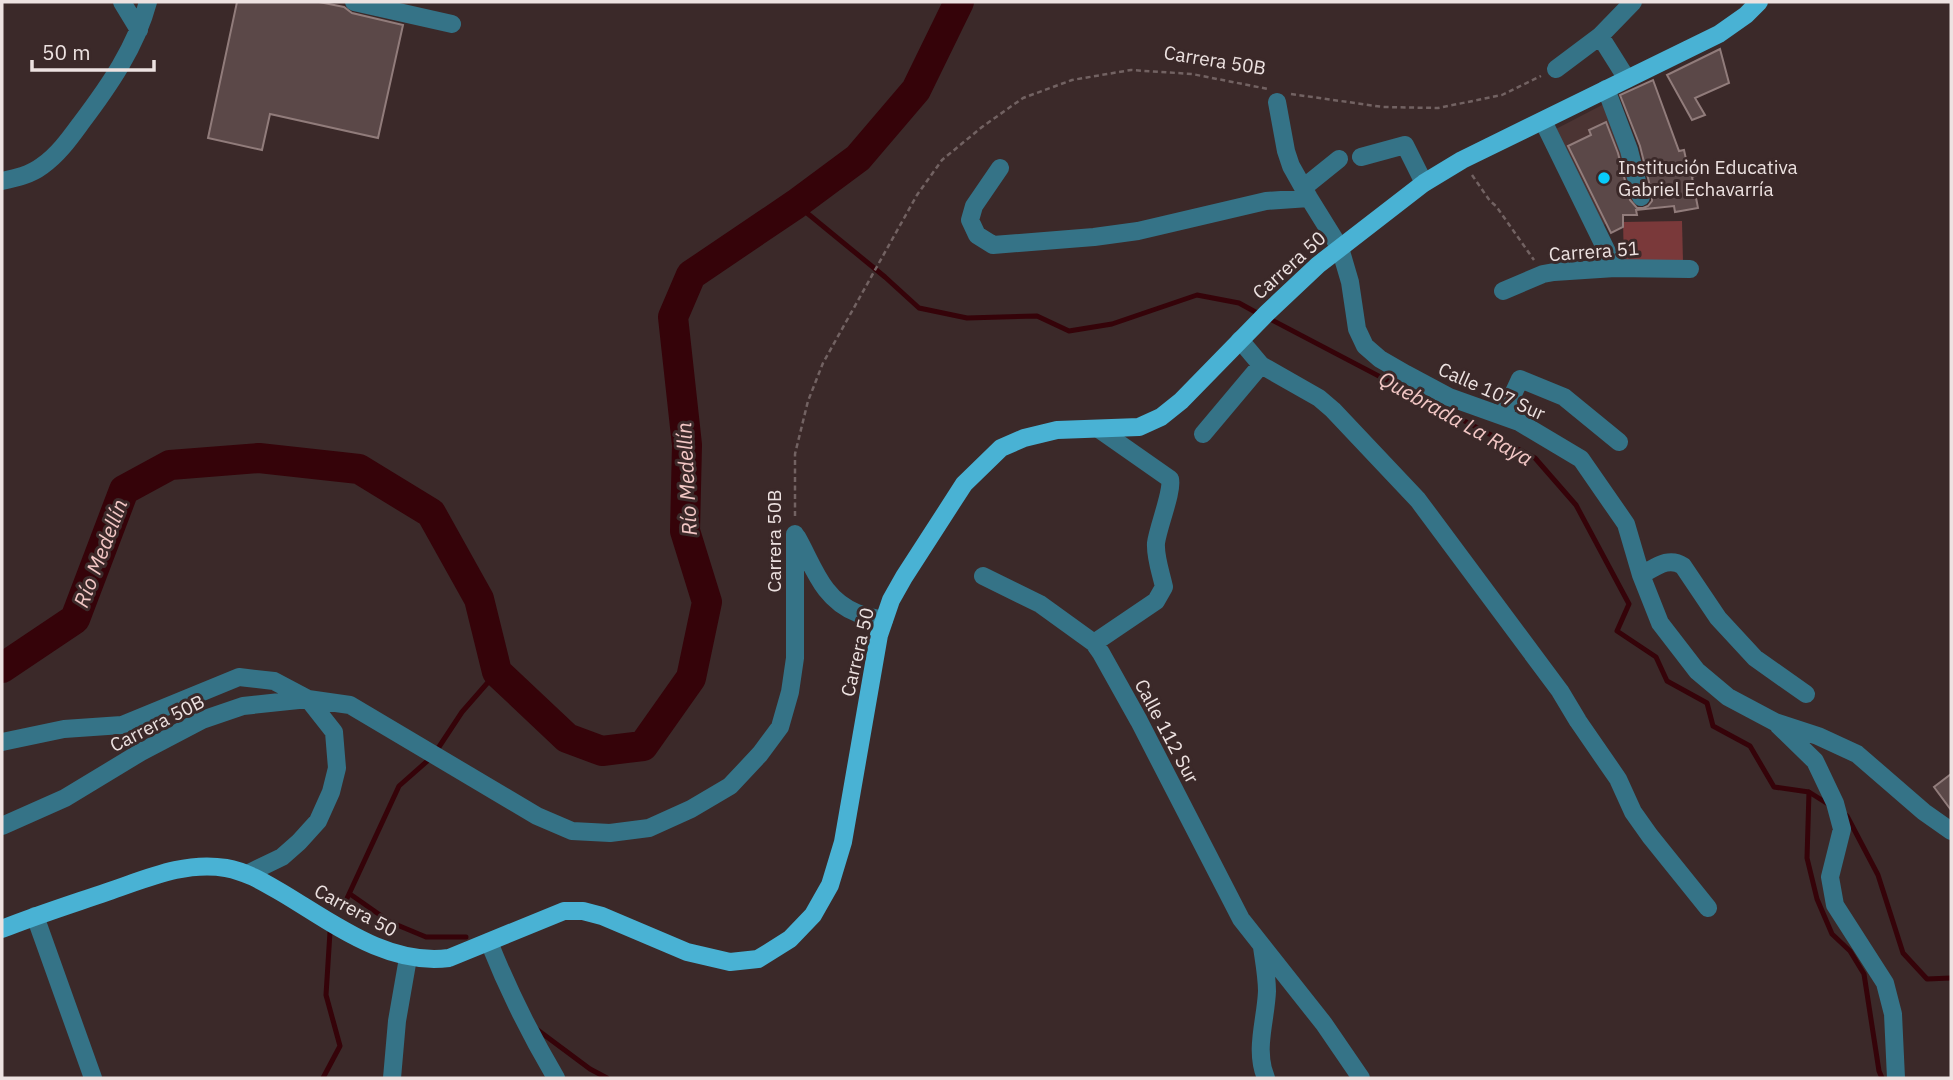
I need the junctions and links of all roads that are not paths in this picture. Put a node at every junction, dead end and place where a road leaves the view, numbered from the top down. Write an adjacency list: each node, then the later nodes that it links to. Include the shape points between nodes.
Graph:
1 (122, 2): 7 (street)
2 (148, 2): 7 (street)
3 (354, 2): 6 (street)
4 (1633, 2): 8 (street)
5 (1759, 2): 10 (main road, Carrera 50, via 1719,34)
6 (452, 24)
7 (138, 30): 17 (street, via 113,82 64,145 41,167)
8 (1600, 36): 9 (street); 10 (street)
9 (1556, 69)
10 (1627, 79): 11 (main road, Carrera 50)
11 (1606, 89): 13 (main road, Carrera 50); 20 (street, via 1629,150)
12 (1275, 94): 19 (street, Calle 107 Sur, via 1286,151)
13 (1543, 121): 18 (main road, Carrera 50); 22 (street)
14 (1362, 157): 18 (street, via 1405,145)
15 (1339, 159): 19 (street)
16 (1000, 169): 19 (street, via 974,206 970,220 977,235 993,246 1138,231)
17 (2, 181)
18 (1424, 183): 21 (main road, Carrera 50)
19 (1306, 193): 21 (street, Calle 107 Sur)
20 (1640, 197)
21 (1340, 248): 25 (main road, Carrera 50); 27 (street, Calle 107 Sur, via 1357,328 1365,345 1380,359 1438,391)
22 (1615, 268): 23 (street, Carrera 51); 24 (street, Carrera 51, via 1543,274)
23 (1690, 268)
24 (1503, 291)
25 (1240, 340): 26 (street); 28 (main road, Carrera 50, via 1161,417 1139,427)
26 (1261, 365): 29 (street); 42 (street, via 1334,410 1418,500 1560,691 1650,836)
27 (1503, 416): 30 (street, via 1520,379 1563,397); 31 (street, Calle 107 Sur, via 1581,459 1626,524)
28 (1100, 430): 33 (main road, Carrera 50, via 1057,430 1001,448 964,484 904,577); 34 (street, via 1170,479 1172,486 1156,546 1162,593)
29 (1203, 434)
30 (1619, 442)
31 (1641, 575): 35 (street, via 1670,561 1683,566 1718,618 1755,658); 37 (street, Calle 107 Sur, via 1660,623 1697,671 1728,697)
32 (982, 576): 34 (street, via 1041,604)
33 (884, 620): 36 (street, Carrera 50B, via 857,613 834,600 795,534 795,658 780,727 730,786 649,828 572,831 537,816 350,705); 45 (main road, Carrera 50, via 843,842 830,885 813,915 790,939 758,959 730,962 687,952 602,916 564,911)
34 (1094, 643): 46 (street, Calle 112 Sur, via 1241,919)
35 (1806, 694)
36 (308, 699): 38 (street, via 274,681 239,677 122,725 64,729); 39 (street, Carrera 50B, via 243,706 202,720 65,798); 41 (street, via 334,732 337,768 331,792 318,821 299,842 282,857)
37 (1775, 722): 40 (street, Calle 107 Sur, via 1857,754); 53 (street, via 1815,761 1835,803 1842,829 1830,877 1835,905 1885,983 1893,1014)
38 (2, 742)
39 (2, 826)
40 (1951, 831)
41 (248, 873): 43 (main road, Carrera 50, via 203,866 175,869); 47 (main road, Carrera 50, via 352,935)
42 (1708, 908)
43 (35, 916): 44 (main road, Carrera 50); 48 (street)
44 (2, 929)
45 (489, 942): 47 (main road, Carrera 50, via 449,958); 50 (street, via 516,1006)
46 (1262, 945): 51 (street, via 1267,989 1260,1049); 52 (street, Calle 112 Sur)
47 (408, 958): 49 (street)
48 (93, 1078)
49 (392, 1078)
50 (556, 1078)
51 (1266, 1078)
52 (1361, 1078)
53 (1896, 1078)

